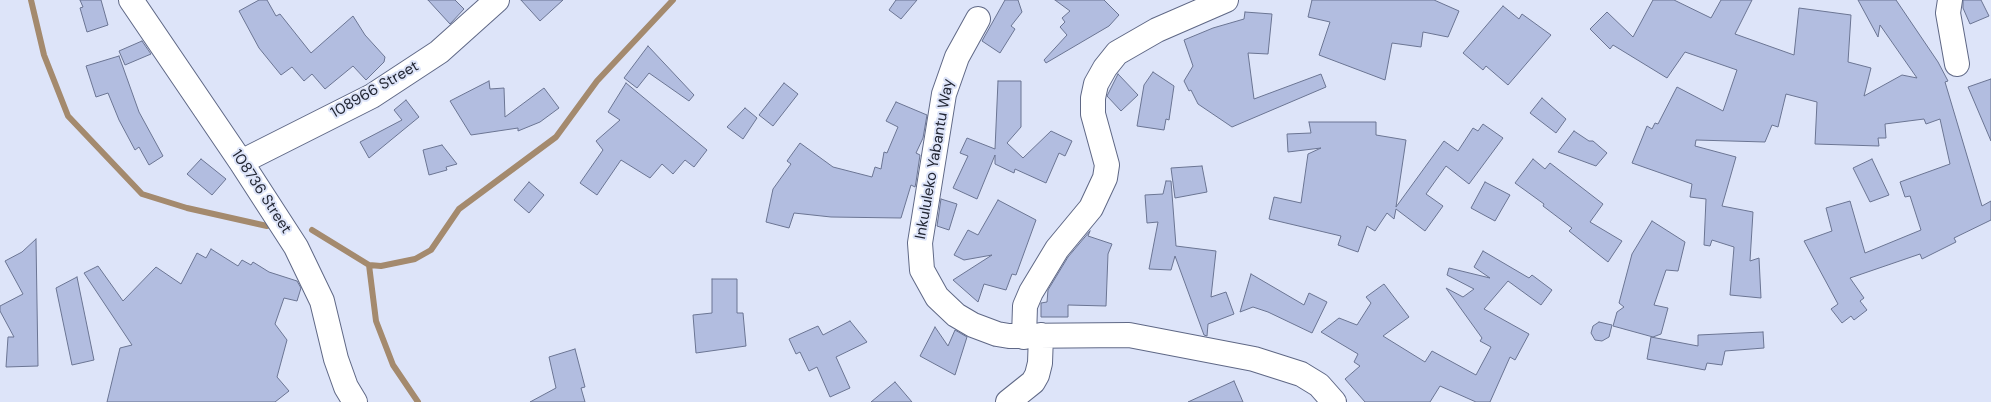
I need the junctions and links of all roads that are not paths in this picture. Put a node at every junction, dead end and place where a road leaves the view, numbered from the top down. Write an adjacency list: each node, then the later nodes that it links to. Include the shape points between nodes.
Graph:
1 (131, 0): 7 (street, 108736 Street)
2 (497, 0): 7 (street, 108966 Street, via 440,52 372,96)
3 (1226, 0): 8 (street, via 1158,30 1117,53 1105,68 1096,84 1093,114 1107,165 1105,178 1090,208 1057,249 1030,292 1025,306)
4 (1950, 0): 6 (street, via 1948,13)
5 (978, 19): 8 (street, Inkululeko Yabantu Way, via 957,57 944,94 920,243 922,270 937,298 956,315 986,331)
6 (1957, 64)
7 (242, 162): 9 (street, 108736 Street, via 310,272 322,302 338,366)
8 (1032, 336): 10 (street, via 1040,363 1038,375); 11 (street, Inkululeko Yabantu Way, via 1150,338 1254,359 1301,374 1320,385)
9 (355, 402)
10 (1008, 402)
11 (1334, 402)

